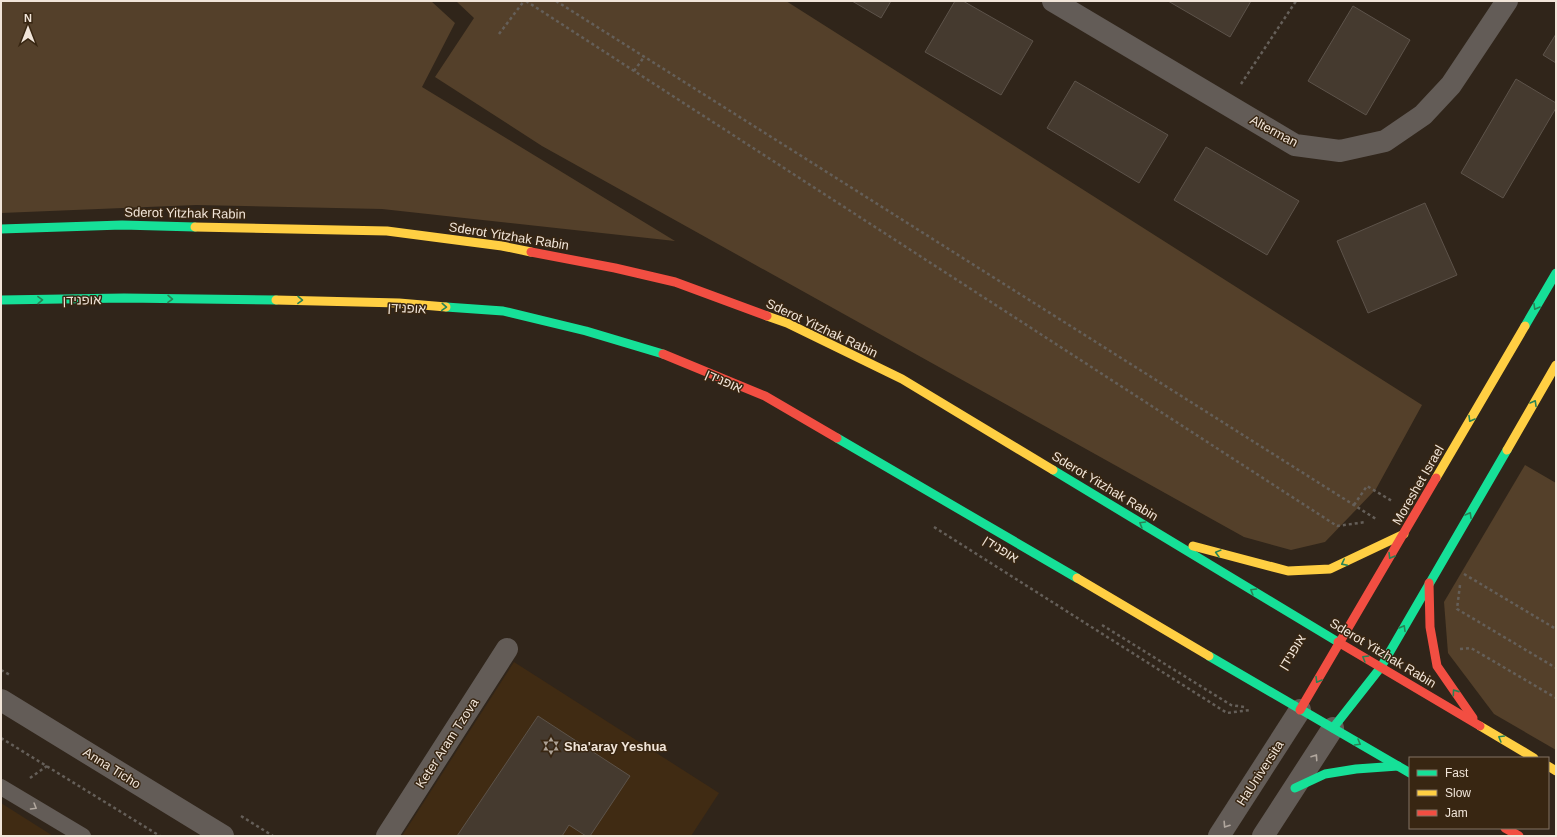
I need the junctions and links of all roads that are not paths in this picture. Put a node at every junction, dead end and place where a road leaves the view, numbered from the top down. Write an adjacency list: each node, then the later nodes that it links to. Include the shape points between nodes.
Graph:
1 (1053, 1): 2 (street, Alterman, via 1295,145 1340,151 1385,141 1423,115 1451,85)
2 (1507, 1)
3 (1, 229): 8 (main road, Sderot Yitzhak Rabin, one-way to 3, via 902,379 787,323 675,282 502,246 387,231 122,225)
4 (1556, 273): 7 (main road, Moreshet Israel, one-way to 7)
5 (1, 300): 14 (main road, one-way to 14, via 305,300 399,303 503,311 586,331 667,355 765,396)
6 (1556, 365): 9 (main road, one-way to 6)
7 (1404, 534): 8 (main road, one-way to 8, via 1330,570 1288,571); 10 (main road, Moreshet Israel, one-way to 10)
8 (1169, 540): 10 (main road, Sderot Yitzhak Rabin, one-way to 8)
9 (1429, 583): 12 (main road, one-way to 9); 15 (main road, one-way to 9, via 1438,666 1430,627)
10 (1340, 643): 12 (main road, Sderot Yitzhak Rabin, one-way to 10); 14 (main road, Moreshet Israel, one-way to 14)
11 (507, 649): 25 (street, Keter Aram Tzova)
12 (1380, 667): 15 (main road, Sderot Yitzhak Rabin); 16 (main road)
13 (1, 700): 24 (street, Anna Ticho)
14 (1300, 710): 16 (main road); 26 (street, HaUniversita, one-way to 26)
15 (1478, 724): 17 (main road, Sderot Yitzhak Rabin, one-way to 15)
16 (1333, 728): 18 (main road, one-way to 18); 21 (street, one-way to 16)
17 (1532, 757)
18 (1398, 766): 19 (main road); 21 (main road, via 1325,774)
19 (1409, 772)
20 (1, 787): 23 (lane, one-way to 23)
21 (1294, 788): 27 (street)
22 (1507, 829): 28 (main road)
23 (83, 836)
24 (223, 836)
25 (387, 836)
26 (1219, 836)
27 (1263, 836)
28 (1519, 836)

